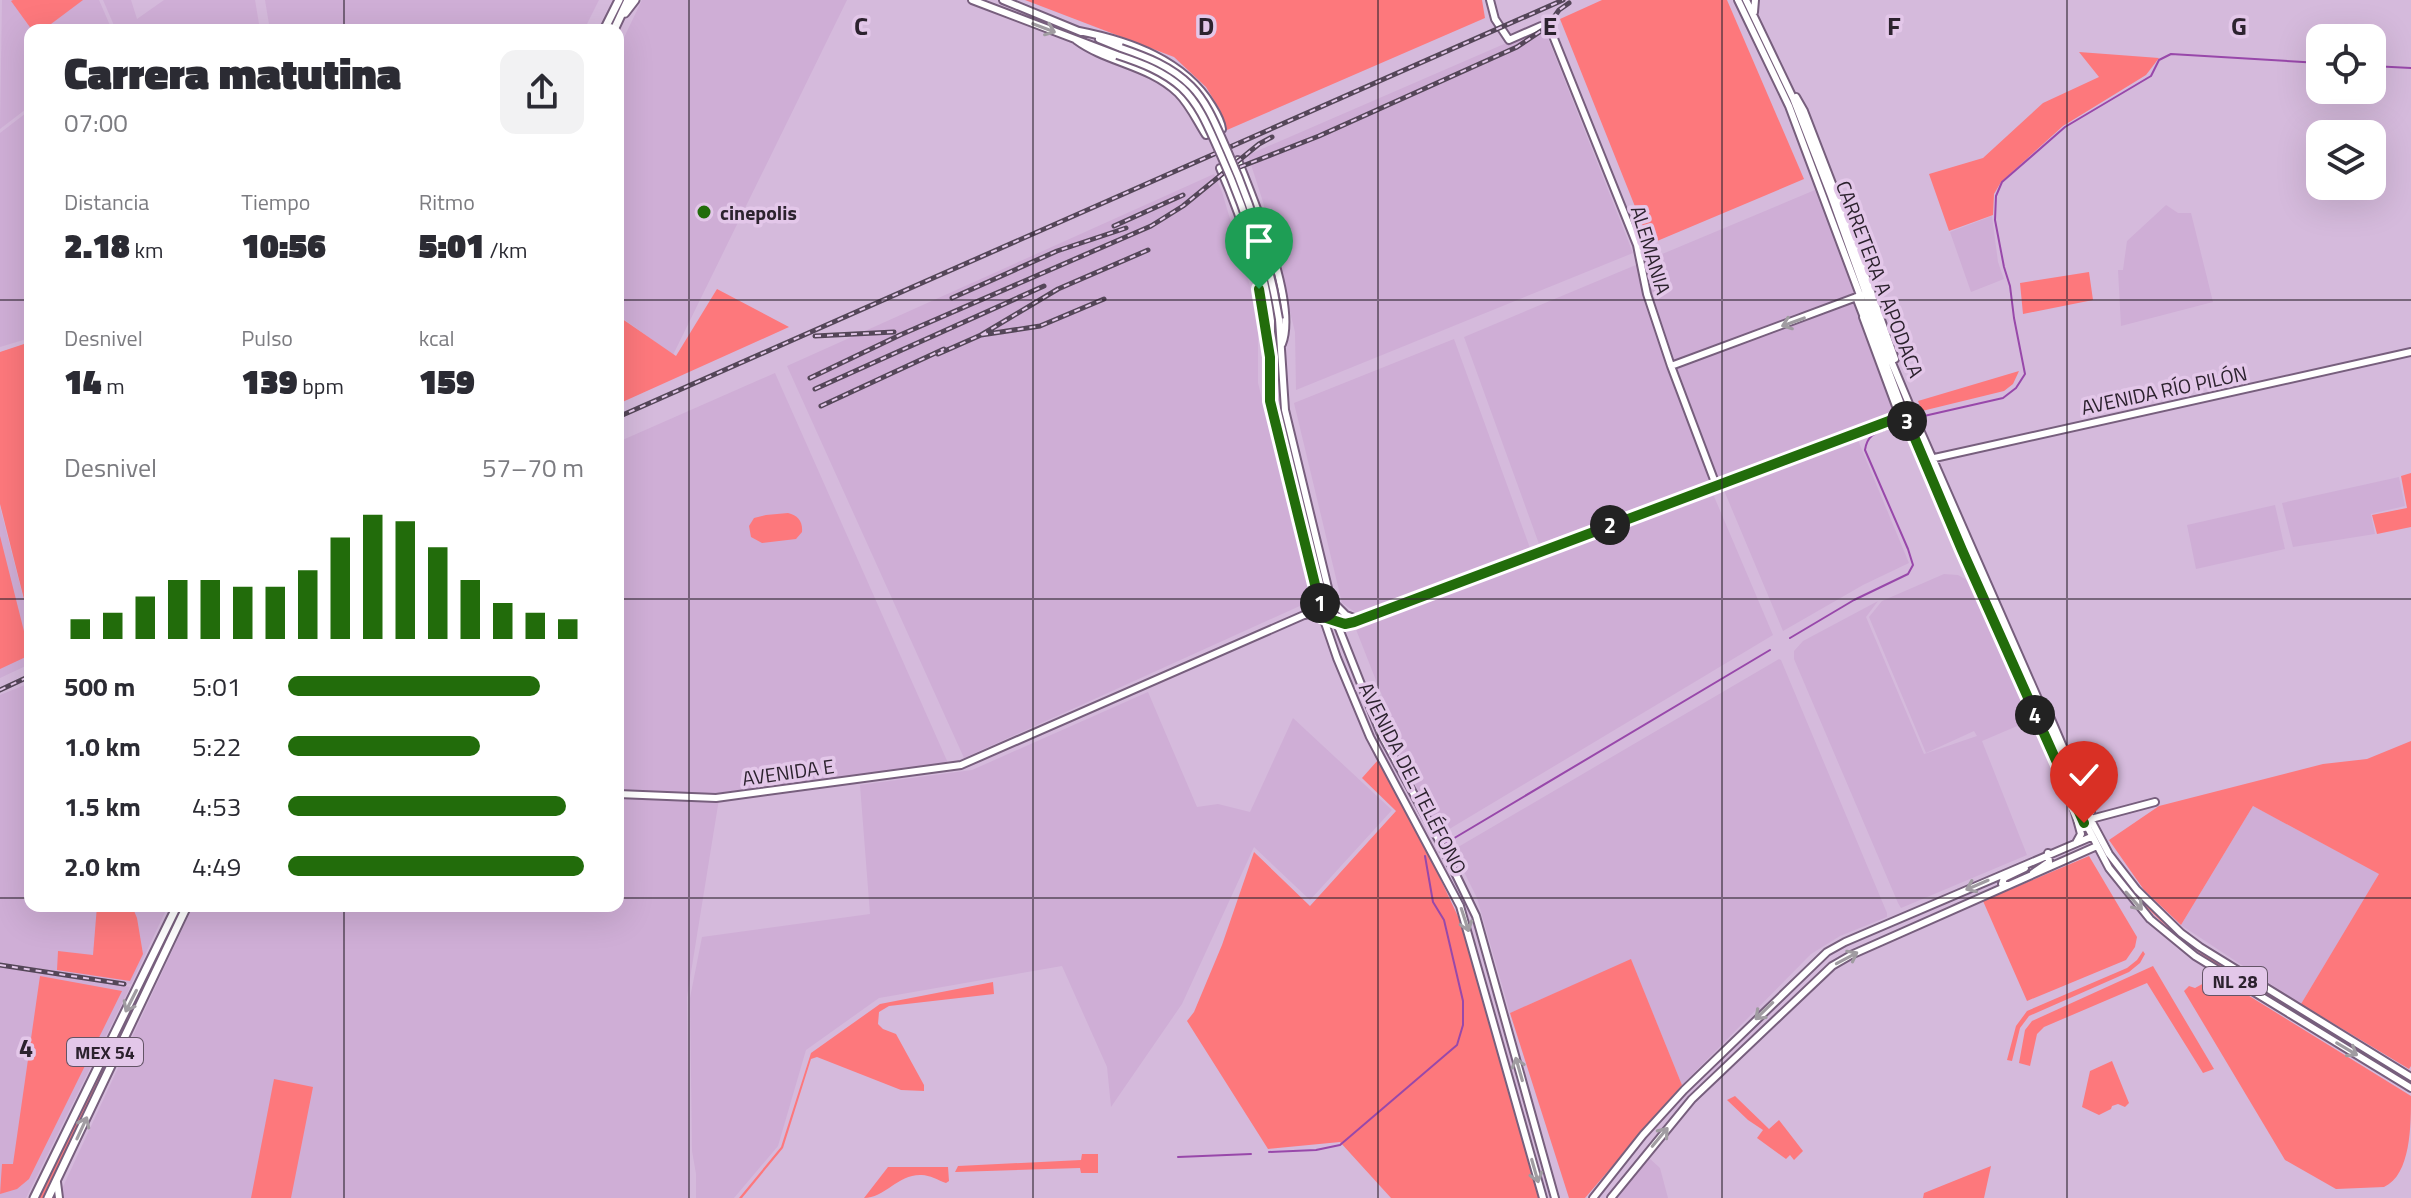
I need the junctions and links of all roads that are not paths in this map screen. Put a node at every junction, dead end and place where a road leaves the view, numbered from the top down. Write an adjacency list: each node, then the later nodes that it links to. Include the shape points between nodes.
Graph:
1 (617, 0): 10 (highway)
2 (628, 0): 11 (highway)
3 (635, 0): 12 (highway)
4 (972, 0): 14 (main road, AVENIDA DEL TELÉFONO, one-way to 14)
5 (1003, 0): 13 (main road, AVENIDA DEL TELÉFONO)
6 (1490, 0): 27 (main road, ALEMANIA, via 1509,40 1539,26 1551,31 1637,245)
7 (1743, 0): 9 (main road, CARRETERA A APODACA); 16 (main road)
8 (1755, 0): 9 (main road)
9 (1756, 20): 16 (main road, CARRETERA A APODACA)
10 (607, 24)
11 (616, 24)
12 (617, 24)
13 (1079, 31): 14 (main road, via 1174,66 1206,96 1222,129 1206,135 1184,99 1163,81); 15 (main road, AVENIDA DEL TELÉFONO)
14 (1076, 40): 15 (main road, AVENIDA DEL TELÉFONO)
15 (1119, 52): 23 (main road, AVENIDA DEL TELÉFONO, bridge, via 1164,74 1200,110 1247,219)
16 (1783, 85): 21 (main road, CARRETERA A APODACA); 21 (main road, CARRETERA A APODACA, via 1827,184); 28 (main road, via 1804,111)
17 (1238, 160): 19 (main road)
18 (1220, 168): 20 (main road)
19 (1249, 187): 20 (main road); 24 (main road, via 1279,279 1287,328)
20 (1231, 195): 26 (main road, via 1253,260)
21 (1861, 296): 22 (main road, CARRETERA A APODACA); 27 (main road, one-way to 27)
22 (1867, 312): 28 (main road, CARRETERA A APODACA); 29 (main road, CARRETERA A APODACA)
23 (1275, 320): 24 (main road, AVENIDA DEL TELÉFONO); 26 (main road, AVENIDA DEL TELÉFONO)
24 (1281, 347): 34 (main road, AVENIDA DEL TELÉFONO, via 1285,410)
25 (2411, 352): 30 (main road, AVENIDA RÍO PILÓN)
26 (1270, 357): 35 (main road, AVENIDA DEL TELÉFONO, via 1272,411)
27 (1671, 366): 32 (main road, ALEMANIA)
28 (1900, 381): 30 (main road, CARRETERA A APODACA)
29 (1902, 416): 31 (main road, CARRETERA A APODACA); 32 (main road)
30 (1932, 458): 31 (main road, AVENIDA RÍO PILÓN); 40 (main road, CARRETERA A APODACA)
31 (1924, 461): 40 (main road, CARRETERA A APODACA)
32 (1716, 485): 36 (main road)
33 (1992, 585): 40 (main road, via 2088,801)
34 (1330, 599): 36 (main road); 37 (main road, AVENIDA DEL TELÉFONO)
35 (1323, 617): 37 (main road); 38 (main road, AVENIDA E, via 1304,615 961,765 716,798); 45 (main road, AVENIDA DEL TELÉFONO, via 1370,737)
36 (1359, 620): 37 (main road)
37 (1336, 621): 44 (main road, AVENIDA DEL TELÉFONO, via 1380,732)
38 (624, 794)
39 (2155, 802): 40 (main road)
40 (2085, 823): 41 (main road, CARRETERA A APODACA); 42 (main road)
41 (2094, 835): 42 (main road); 43 (main road, NL 28)
42 (2076, 843): 46 (main road)
43 (2099, 845): 48 (main road); 52 (main road, NL 28, via 2190,940); 53 (main road, NL 28, one-way to 53, via 2133,900 2195,956)
44 (1442, 846): 45 (main road); 59 (main road, AVENIDA DEL TELÉFONO, one-way to 44, via 1476,916)
45 (1432, 852): 58 (main road, AVENIDA DEL TELÉFONO, one-way to 58, via 1465,919)
46 (2048, 853): 47 (main road); 48 (main road, via 2049,862)
47 (2033, 860): 49 (main road, via 2002,880); 60 (main road, one-way to 60, via 1827,952 1684,1090)
48 (2032, 876): 49 (main road)
49 (2011, 885): 61 (main road, one-way to 49, via 1692,1099 1832,966)
50 (174, 912): 55 (highway, MEX 54, one-way to 55)
51 (184, 912): 54 (highway, MEX 54, one-way to 51)
52 (2411, 1077)
53 (2411, 1088)
54 (57, 1179): 56 (highway, MEX 54); 57 (main road)
55 (34, 1198)
56 (48, 1198)
57 (59, 1198)
58 (1543, 1198)
59 (1555, 1198)
60 (1593, 1198)
61 (1611, 1198)

